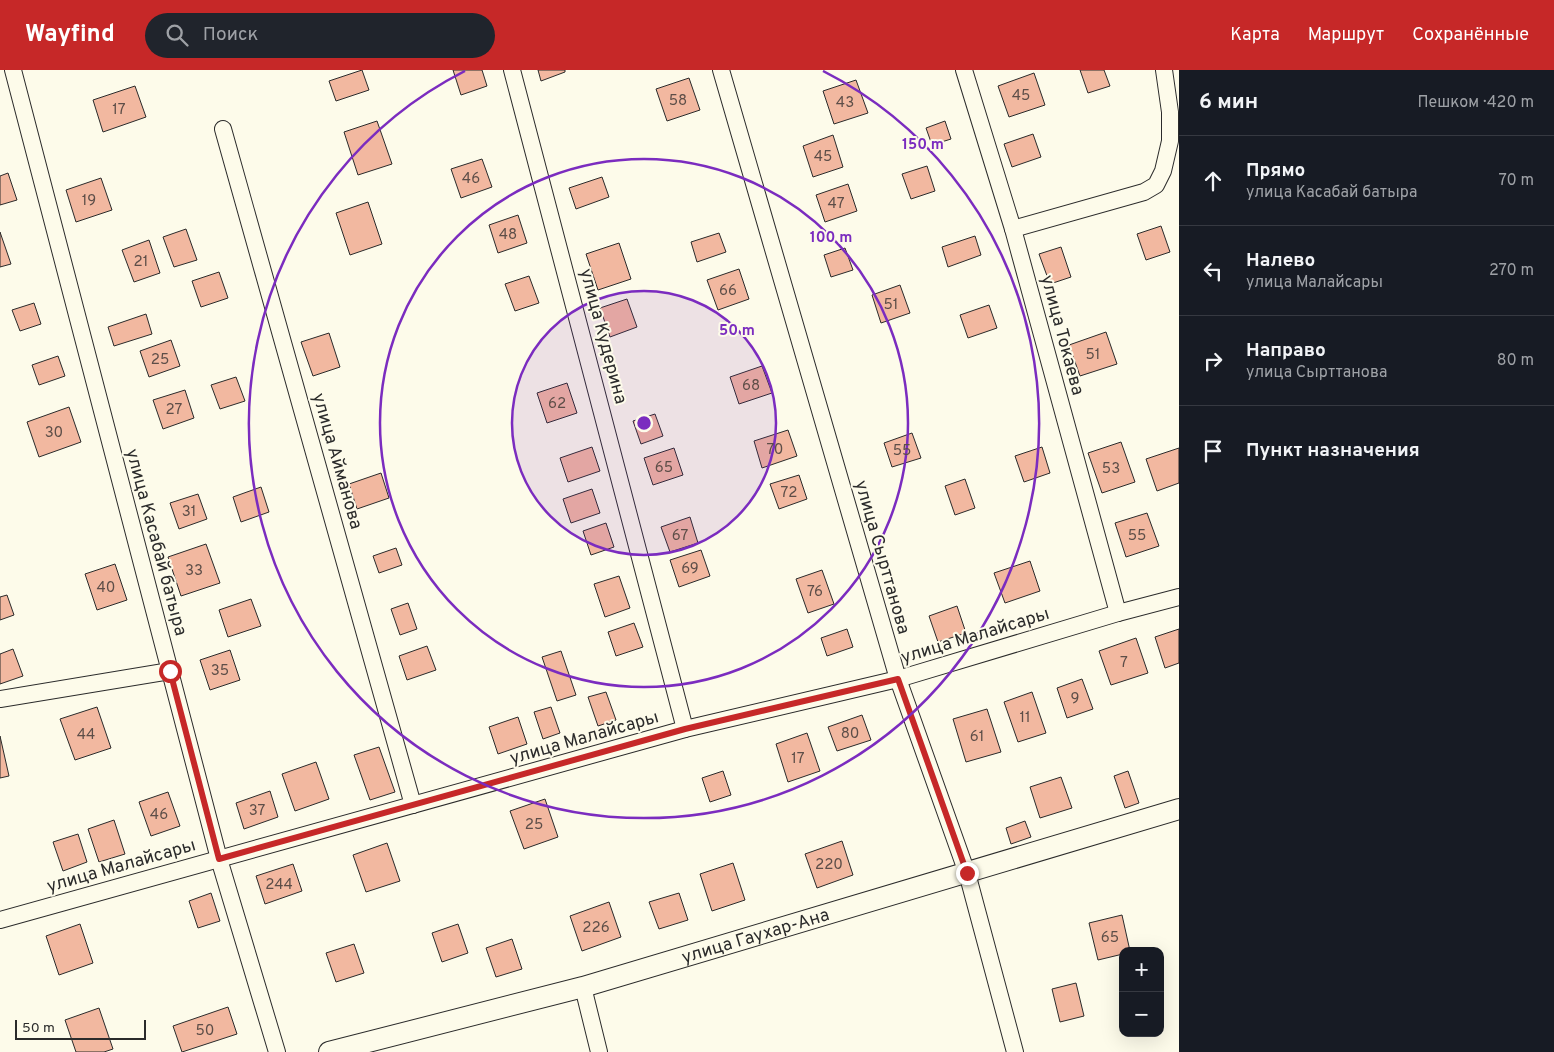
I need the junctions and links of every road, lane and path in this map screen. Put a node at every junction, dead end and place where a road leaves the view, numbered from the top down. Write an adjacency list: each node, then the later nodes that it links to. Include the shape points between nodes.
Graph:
1 (13, 70): 10 (street, улица Касабай батыра)
2 (512, 70): 13 (street, улица Кудерина)
3 (721, 70): 11 (street, улица Сырттанова)
4 (964, 70): 7 (street, улица Токаева)
5 (1164, 70): 7 (street, via 1170,141 1156,185 1144,192)
6 (223, 129): 14 (street, улица Айманова)
7 (1013, 229): 9 (street, улица Токаева)
8 (1179, 597): 9 (street, улица Малайсары)
9 (1118, 613): 11 (street, улица Малайсары)
10 (170, 671): 12 (street); 16 (street, улица Касабай батыра)
11 (898, 679): 13 (street, улица Малайсары); 17 (street, улица Сырттанова)
12 (0, 699)
13 (685, 729): 14 (street, улица Малайсары)
14 (413, 805): 16 (street, улица Малайсары)
15 (1179, 809): 17 (street, улица Гаухар-Ана)
16 (219, 859): 18 (street, улица Малайсары); 20 (street, улица Касабай батыра)
17 (967, 873): 19 (street, улица Гаухар-Ана); 23 (street, улица Сырттанова)
18 (0, 920)
19 (583, 988): 21 (street, улица Гаухар-Ана); 22 (street)
20 (277, 1052)
21 (329, 1052)
22 (600, 1052)
23 (1016, 1052)

